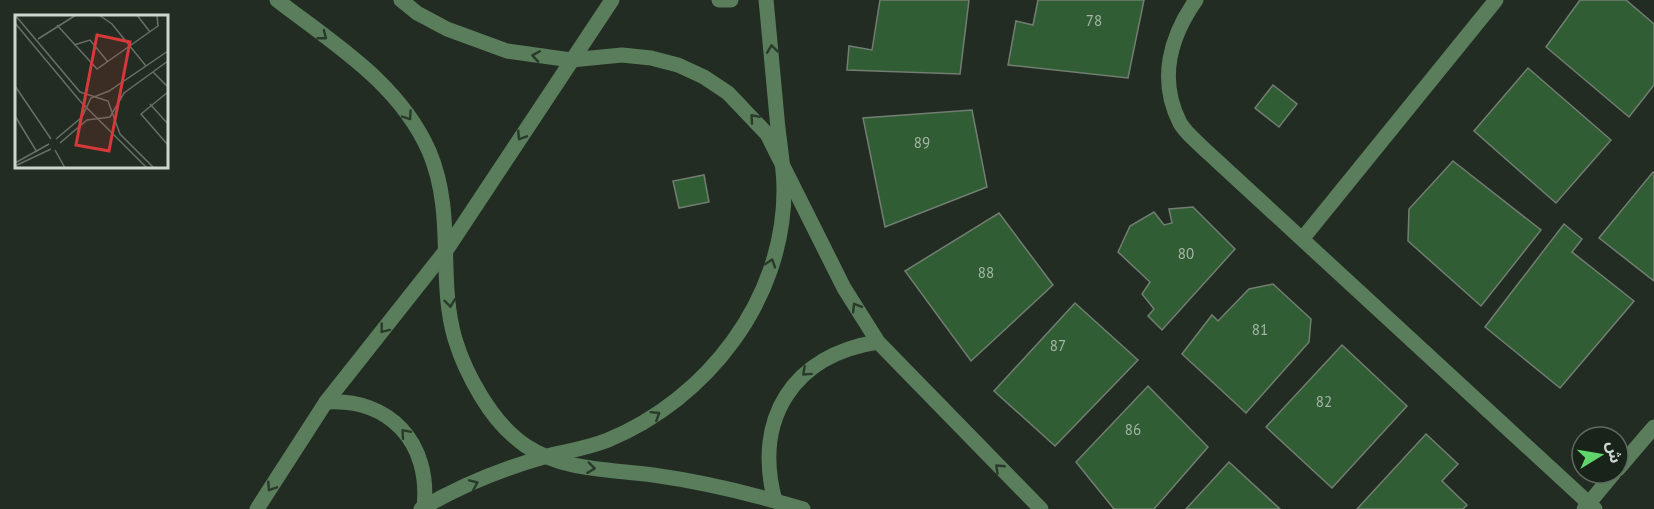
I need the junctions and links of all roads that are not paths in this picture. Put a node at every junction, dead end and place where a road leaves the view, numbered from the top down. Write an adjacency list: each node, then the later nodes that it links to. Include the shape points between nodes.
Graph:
1 (277, 0): 12 (street, one-way to 12, via 370,72 394,95 413,122 440,183)
2 (401, 0): 9 (street, one-way to 2, via 507,51 476,41 417,14)
3 (612, 0): 9 (street)
4 (719, 0): 5 (street)
5 (731, 0)
6 (766, 0): 10 (street, one-way to 6)
7 (1196, 0): 11 (street, via 1176,34 1167,64 1169,95 1181,124)
8 (1496, 0): 11 (street)
9 (571, 60): 10 (street, one-way to 9, via 749,112 705,77 651,58); 12 (street, one-way to 12)
10 (782, 159): 13 (street, one-way to 10, via 844,288); 17 (street, one-way to 10, via 607,440 661,412 701,378 730,345 758,298 773,256 784,191)
11 (1302, 238): 20 (street)
12 (447, 249): 14 (street, one-way to 14); 17 (street, one-way to 17, via 455,337 470,378 495,420 527,446)
13 (878, 342): 19 (street, one-way to 19, via 835,352 800,378 786,395 776,414 767,458); 24 (street, one-way to 13)
14 (326, 402): 21 (street, one-way to 14, via 426,482 420,457 402,429 375,409 343,401); 22 (street, one-way to 22)
15 (1654, 427): 16 (street)
16 (1630, 455)
17 (548, 456): 19 (street, one-way to 19, via 566,465 653,475 738,490); 21 (street, one-way to 17, via 503,471)
18 (1605, 485): 20 (street)
19 (775, 501): 23 (street)
20 (1589, 507)
21 (423, 508)
22 (256, 509)
23 (803, 509)
24 (1041, 509)

